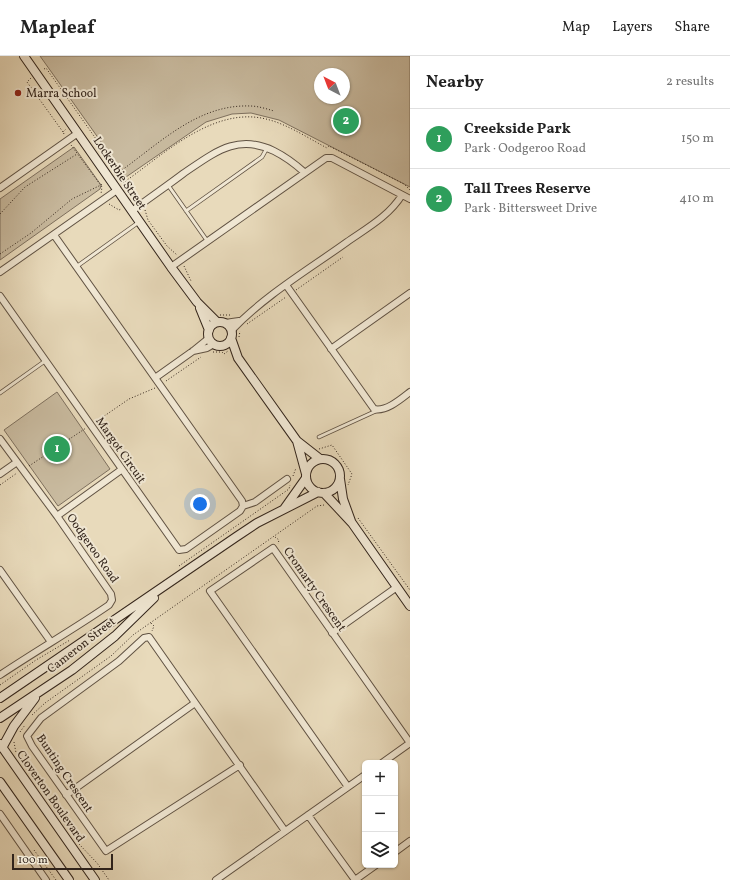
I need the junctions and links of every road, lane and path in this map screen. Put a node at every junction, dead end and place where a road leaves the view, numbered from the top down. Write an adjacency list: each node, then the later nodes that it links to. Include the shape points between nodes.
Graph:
1 (24, 56): 3 (street, Lockerbie Street)
2 (274, 111): 7 (path, via 251,106 215,110 166,136)
3 (78, 133): 7 (street, Lockerbie Street); 9 (street)
4 (267, 148): 6 (street, via 291,160); 8 (street, via 251,144 229,146 209,156); 15 (lane, via 262,157)
5 (77, 154): 16 (path, via 25,187)
6 (304, 172): 12 (street, via 326,158 332,158); 19 (street)
7 (110, 179): 10 (street, Lockerbie Street); 20 (path, via 72,199 31,233)
8 (168, 185): 14 (street); 15 (lane)
9 (0, 188)
10 (116, 190): 11 (path, via 193,134 210,124 240,117 279,123 404,184); 14 (street, Lockerbie Street); 18 (street)
11 (410, 190)
12 (402, 195): 13 (street); 24 (street, via 390,212)
13 (410, 199)
14 (132, 211): 17 (street, Lockerbie Street)
15 (186, 212): 19 (lane)
16 (0, 214)
17 (139, 222): 21 (lane); 22 (street, Lockerbie Street)
18 (54, 235): 21 (street); 23 (street)
19 (208, 242): 22 (street)
20 (0, 254)
21 (76, 267): 38 (street)
22 (171, 267): 27 (street, Lockerbie Street)
23 (0, 272)
24 (286, 286): 28 (street); 32 (street)
25 (410, 293): 32 (street)
26 (0, 296): 37 (street, Margot Circuit)
27 (197, 302): 29 (street); 31 (street)
28 (239, 321): 29 (street); 30 (street)
29 (221, 323): 30 (street); 31 (street, via 211,326)
30 (231, 335): 31 (street, via 228,342); 36 (street)
31 (213, 339): 33 (street); 38 (street)
32 (331, 349): 42 (street, via 370,405)
33 (228, 351): 34 (path, via 224,354 217,351); 36 (street)
34 (210, 353)
35 (204, 354): 39 (path)
36 (238, 358): 46 (street)
37 (44, 361): 41 (lane); 43 (street, Margot Circuit)
38 (155, 378): 39 (street)
39 (160, 385): 43 (path, via 129,399); 61 (street, via 242,501)
40 (410, 392): 42 (street)
41 (0, 393)
42 (378, 410): 44 (lane)
43 (91, 426): 51 (path); 52 (street, Margot Circuit)
44 (319, 437)
45 (0, 438): 50 (street, Oodgeroo Road)
46 (297, 441): 47 (street); 49 (street)
47 (311, 452): 48 (street); 58 (path, via 332,445 352,474)
48 (320, 459): 54 (street, via 311,464); 55 (street, via 335,464)
49 (302, 460): 54 (street); 56 (path, via 297,464)
50 (17, 462): 51 (street, Oodgeroo Road); 53 (street)
51 (23, 469): 57 (path); 64 (street, Oodgeroo Road)
52 (121, 470): 61 (street, Margot Circuit, via 179,550 186,549 240,511); 64 (street)
53 (0, 474)
54 (306, 476): 59 (street, via 309,485); 62 (street)
55 (340, 479): 59 (street, via 334,488); 65 (street, via 343,499)
56 (290, 480): 61 (street, via 255,502); 67 (path, via 289,489)
57 (0, 485)
58 (348, 486)
59 (321, 492): 60 (street); 62 (street, Cameron Street)
60 (334, 504): 65 (street); 72 (path, via 331,507 317,506)
61 (243, 506)
62 (283, 511): 68 (street, Cameron Street, via 241,534)
63 (356, 515): 70 (path)
64 (57, 516): 76 (street, Oodgeroo Road, via 111,594 112,600 110,605)
65 (352, 523): 69 (street)
66 (0, 570): 76 (street)
67 (174, 570)
68 (169, 584): 79 (street, Cameron Street, via 115,636); 80 (street, Cameron Street)
69 (397, 587): 71 (street); 73 (street)
70 (410, 590)
71 (410, 606)
72 (151, 623): 74 (path, via 154,626); 82 (path, via 133,635 111,656 45,702)
73 (332, 633): 85 (street, Cromarty Crescent); 91 (street, Cromarty Crescent, via 273,548 210,591)
74 (149, 637): 81 (street); 92 (street, Bunting Crescent, via 144,638 119,661 41,718 27,736)
75 (70, 640): 78 (path)
76 (51, 642): 77 (street, Oodgeroo Road)
77 (0, 675)
78 (0, 685)
79 (42, 690): 83 (street, Cameron Street); 86 (street)
80 (0, 698)
81 (195, 703): 88 (street); 92 (street)
82 (32, 715)
83 (0, 718)
84 (28, 721): 95 (path, via 14,744 16,753)
85 (410, 743): 87 (street)
86 (1, 746): 103 (street, Cloverton Boulevard)
87 (386, 760)
88 (240, 765): 92 (street, Bunting Crescent, via 106,851); 96 (street)
89 (362, 777): 91 (street)
90 (1, 784): 102 (street)
91 (348, 787): 94 (street)
92 (66, 795)
93 (0, 814): 101 (street)
94 (308, 815): 96 (street); 106 (street)
95 (67, 826)
96 (285, 831): 105 (street)
97 (75, 839): 104 (path, via 97,863)
98 (410, 842): 99 (street)
99 (398, 850)
100 (372, 868): 106 (street)
101 (46, 880)
102 (69, 880)
103 (95, 880)
104 (108, 880)
105 (216, 880)
106 (355, 880)

